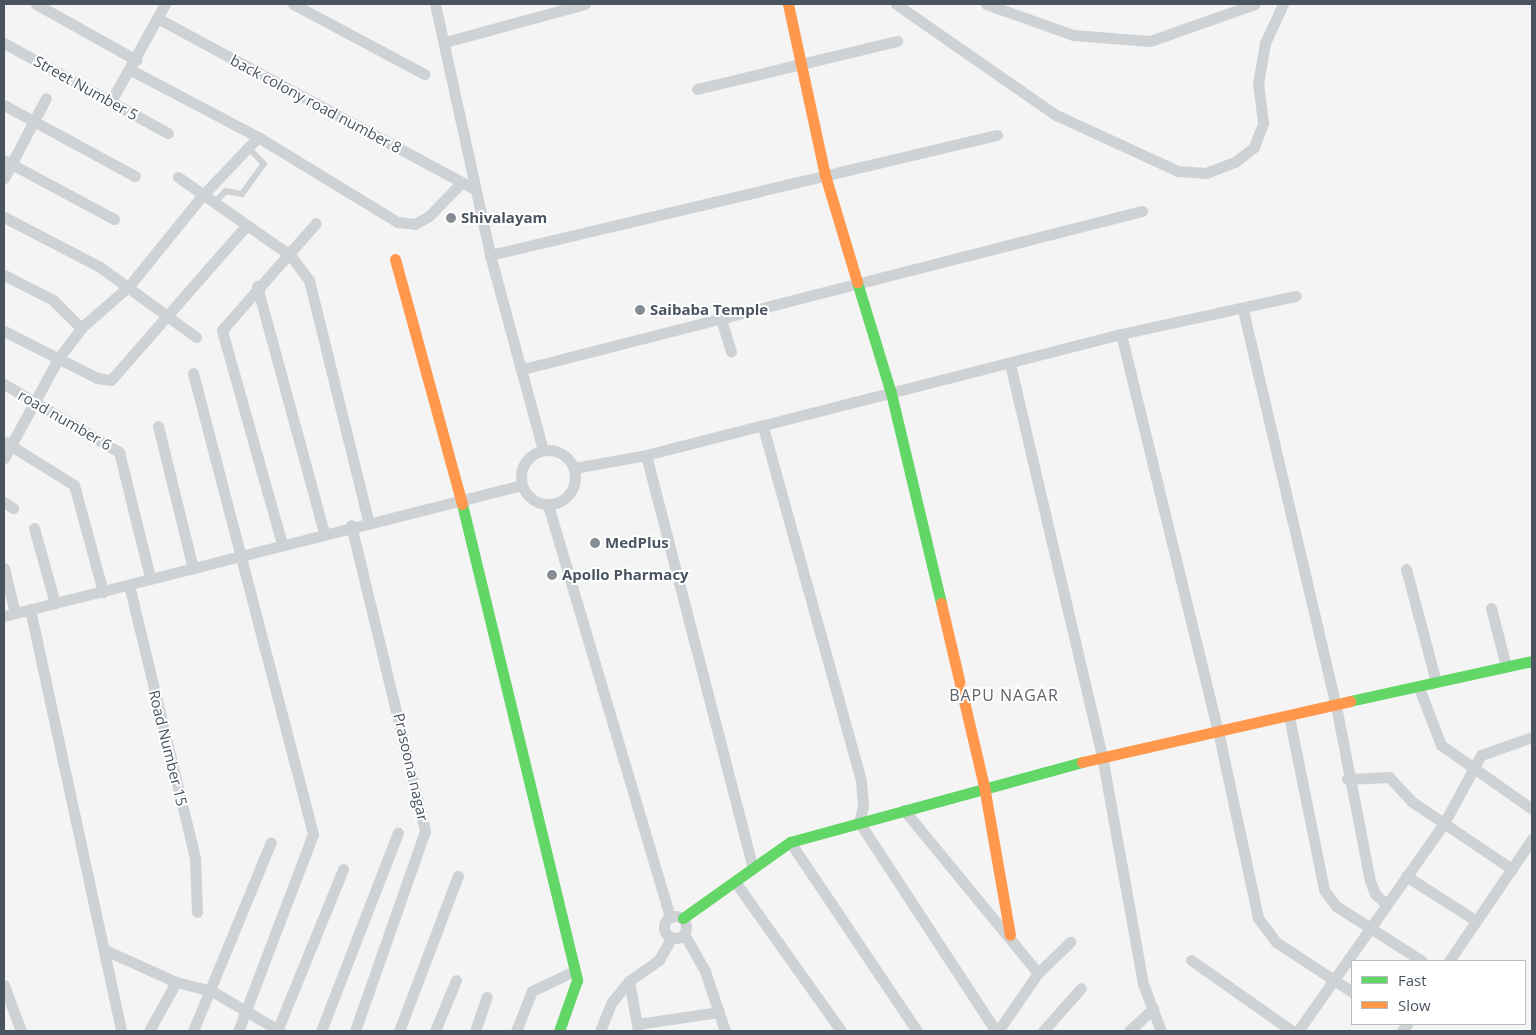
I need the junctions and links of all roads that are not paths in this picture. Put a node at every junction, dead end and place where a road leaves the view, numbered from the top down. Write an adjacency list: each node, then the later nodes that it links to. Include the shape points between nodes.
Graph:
1 (36, 4): 15 (street)
2 (165, 4): 11 (street)
3 (293, 4): 17 (street)
4 (435, 4): 13 (street)
5 (586, 4): 13 (street)
6 (788, 4): 16 (street)
7 (896, 4): 10 (street, via 1056,115 1178,171 1206,173 1235,162 1254,147 1263,123 1258,84 1265,43)
8 (986, 4): 9 (street, via 1073,35 1150,41)
9 (1255, 4)
10 (1283, 4)
11 (157, 18): 15 (street); 32 (street, back colony road number 8)
12 (897, 41): 16 (street)
13 (445, 42): 33 (street)
14 (4, 43): 20 (street, Street Number 5)
15 (133, 65): 20 (street); 25 (street)
16 (804, 66): 18 (street); 28 (street)
17 (424, 74)
18 (697, 90)
19 (46, 98): 22 (street)
20 (111, 101): 23 (street, Street Number 5)
21 (4, 105): 22 (street)
22 (33, 120): 27 (street); 29 (street)
23 (168, 133)
24 (997, 135): 28 (street)
25 (258, 137): 26 (street); 32 (street, via 398,222 415,224 429,216)
26 (248, 148): 34 (street); 35 (lane, via 264,164 242,194 226,192)
27 (7, 162): 31 (street); 38 (street)
28 (825, 175): 42 (street); 45 (street)
29 (135, 176)
30 (178, 177): 34 (street)
31 (4, 178)
32 (461, 183): 33 (street, back colony road number 8)
33 (475, 189): 42 (street)
34 (202, 196): 35 (street); 46 (street)
35 (213, 204): 40 (street)
36 (1142, 211): 45 (street)
37 (4, 217): 46 (street)
38 (114, 219)
39 (316, 223): 41 (street)
40 (246, 226): 41 (street); 50 (street)
41 (290, 255): 47 (street); 74 (street, via 314,291)
42 (490, 255): 59 (street)
43 (395, 259): 72 (street)
44 (4, 275): 52 (street, via 53,300)
45 (858, 284): 51 (street); 62 (street)
46 (129, 286): 50 (street); 52 (street)
47 (257, 286): 77 (street); 78 (street, via 224,323 222,333)
48 (1296, 296): 49 (street)
49 (1243, 310): 54 (street); 94 (street)
50 (168, 316): 55 (street); 57 (street, via 111,380)
51 (721, 319): 56 (street); 59 (street)
52 (81, 328): 57 (street)
53 (4, 331): 57 (street)
54 (1120, 334): 58 (street); 96 (street)
55 (196, 337)
56 (731, 351)
57 (58, 359): 63 (street)
58 (1010, 364): 62 (street); 98 (street)
59 (522, 369): 67 (street)
60 (192, 373): 79 (street)
61 (4, 384): 63 (street, road number 6)
62 (891, 393): 65 (street); 101 (street)
63 (34, 401): 66 (street); 83 (street, road number 6, via 119,452)
64 (158, 426): 80 (street)
65 (763, 427): 68 (street); 104 (street, via 861,781 864,806)
66 (7, 443): 69 (street); 85 (street, via 74,485)
67 (543, 450): 70 (street, via 562,453); 71 (street, via 525,462)
68 (646, 455): 70 (street); 110 (street)
69 (4, 458)
70 (574, 468): 73 (street, via 572,490)
71 (522, 485): 72 (street); 73 (street, via 535,500)
72 (461, 499): 74 (street); 130 (street)
73 (548, 505): 118 (street)
74 (368, 520): 75 (street)
75 (351, 526): 77 (street); 152 (street, Prasoona nagar, via 426,831)
76 (34, 528): 86 (street)
77 (324, 532): 78 (street)
78 (282, 544): 79 (street)
79 (237, 554): 80 (street); 142 (street, via 313,834)
80 (192, 564): 83 (street)
81 (4, 568): 89 (street)
82 (1406, 569): 92 (street)
83 (150, 577): 84 (street)
84 (129, 585): 85 (street); 117 (street, Road Number 15, via 195,858)
85 (103, 592): 86 (street)
86 (55, 603): 88 (street)
87 (1491, 608): 91 (street)
88 (30, 609): 89 (street); 126 (street)
89 (9, 614)
90 (1532, 660): 91 (street)
91 (1506, 666): 92 (street)
92 (1436, 682): 93 (street)
93 (1419, 688): 94 (street); 99 (street, via 1436,738)
94 (1336, 706): 95 (street); 100 (street)
95 (1289, 716): 96 (street); 121 (street, via 1324,890 1336,906)
96 (1218, 731): 98 (street); 133 (street, via 1258,918 1276,942)
97 (1532, 737): 99 (street, via 1490,748)
98 (1102, 756): 101 (street); 141 (street, via 1132,935)
99 (1472, 769): 102 (street); 105 (street)
100 (1347, 779): 105 (street, via 1389,777 1401,793); 116 (street, via 1370,881 1375,894)
101 (984, 786): 103 (street); 123 (street)
102 (1532, 809)
103 (904, 810): 104 (street); 123 (street)
104 (859, 822): 109 (street); 162 (street)
105 (1443, 825): 111 (street); 114 (street)
106 (398, 832): 151 (street)
107 (1532, 839): 111 (street)
108 (271, 842): 138 (street)
109 (790, 842): 110 (street); 161 (street)
110 (753, 868): 115 (street)
111 (1512, 868): 120 (street)
112 (343, 870): 150 (street)
113 (458, 876): 153 (street)
114 (1406, 876): 116 (street); 120 (street)
115 (736, 883): 119 (street); 160 (street)
116 (1386, 904): 121 (street)
117 (197, 912)
118 (670, 917): 119 (street); 124 (street, via 664,930)
119 (683, 918): 122 (street)
120 (1474, 920): 129 (street)
121 (1371, 928): 128 (street); 133 (street)
122 (684, 934): 124 (street); 143 (street, via 705,971)
123 (1010, 935): 131 (street)
124 (672, 937): 134 (street, via 660,960)
125 (1070, 942): 131 (street)
126 (105, 950): 135 (street); 146 (street)
127 (1191, 960): 166 (street)
128 (1420, 960)
129 (1450, 960)
130 (572, 972): 156 (street, via 532,991); 157 (street, via 577,980)
131 (1038, 973): 162 (street)
132 (456, 980): 154 (street)
133 (1335, 980): 139 (street); 167 (street)
134 (628, 981): 144 (street); 158 (street, via 612,1002)
135 (176, 982): 138 (street); 147 (street)
136 (4, 985): 145 (street)
137 (1081, 988): 163 (street)
138 (212, 991): 142 (street); 148 (street)
139 (1351, 991)
140 (487, 997): 155 (street)
141 (1152, 1009): 164 (street); 165 (street)
142 (247, 1011): 149 (street); 150 (street)
143 (719, 1012): 144 (street); 159 (street)
144 (638, 1027)
145 (21, 1031)
146 (121, 1031)
147 (149, 1031)
148 (193, 1031)
149 (238, 1031)
150 (279, 1031)
151 (321, 1031)
152 (355, 1031)
153 (399, 1031)
154 (435, 1031)
155 (475, 1031)
156 (516, 1031)
157 (559, 1031)
158 (600, 1031)
159 (725, 1031)
160 (841, 1031)
161 (917, 1031)
162 (997, 1031)
163 (1043, 1031)
164 (1129, 1031)
165 (1161, 1031)
166 (1292, 1031)
167 (1298, 1031)

